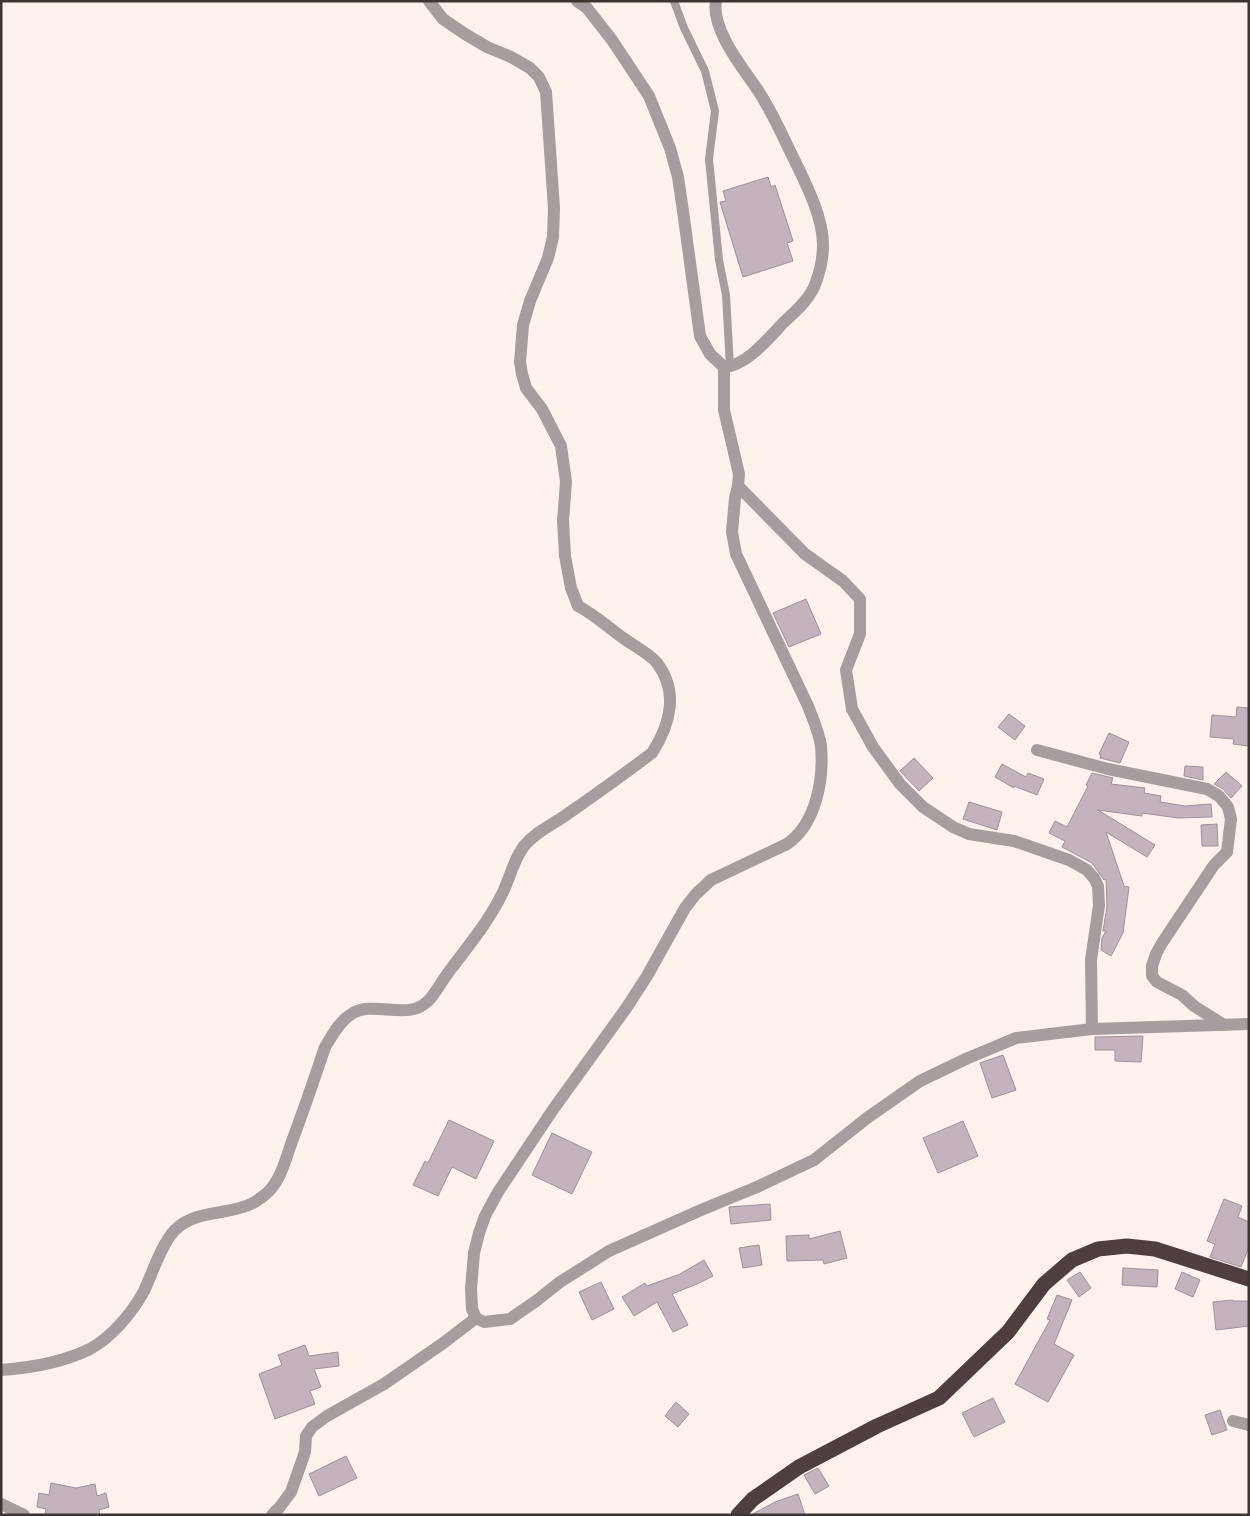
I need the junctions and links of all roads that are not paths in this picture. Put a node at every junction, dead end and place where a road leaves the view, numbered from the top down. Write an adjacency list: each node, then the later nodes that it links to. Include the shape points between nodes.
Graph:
1 (429, 1): 13 (street, via 443,19 465,34 530,68 546,92 553,237 523,325 522,374 526,388 542,409 561,446 566,482 565,556 578,606 656,661 667,679 669,716 652,753 533,836 523,847 488,919 428,1001 403,1011 356,1011 336,1029 325,1047 281,1172 269,1192 252,1203 187,1221 174,1231 143,1293 120,1324 90,1349 29,1368)
2 (576, 1): 5 (street, via 587,8 612,40 649,96 670,148 679,186 700,336 710,354)
3 (674, 1): 5 (lane, via 706,70 715,111 709,159 719,260 726,295)
4 (716, 1): 5 (street, via 719,26 768,104 806,184 821,225 823,246 816,284 802,304 740,363)
5 (727, 367): 6 (street, via 724,410 739,474)
6 (738, 486): 10 (street, via 805,554 842,581 860,599 860,634 846,670 852,710 873,747 900,784 923,807 952,827 969,834 1014,841 1069,860 1094,878 1098,886 1099,906 1091,960); 12 (street, via 732,532 736,554 817,729 821,769 815,805 804,828 795,838 711,880 685,908 637,992 552,1111 485,1216 474,1253 470,1289)
7 (1037, 750): 8 (street, via 1108,769 1207,789 1228,807 1227,852 1214,865 1162,943 1152,966 1152,976 1157,982)
8 (1224, 1024): 9 (street); 10 (street)
9 (1249, 1024)
10 (1092, 1030): 12 (street, via 1016,1038 968,1058 920,1082 814,1160 609,1251 510,1318 484,1322)
11 (1249, 1278): 19 (highway, via 1155,1249 1127,1246 1098,1249 1072,1260 1044,1284 1008,1332 938,1398 799,1467 753,1499)
12 (476, 1318): 18 (street, via 384,1384 312,1426 306,1436 305,1452 291,1492)
13 (1, 1370)
14 (1233, 1421): 15 (street)
15 (1249, 1425)
16 (1, 1504): 17 (street)
17 (24, 1515)
18 (272, 1515)
19 (738, 1515)

